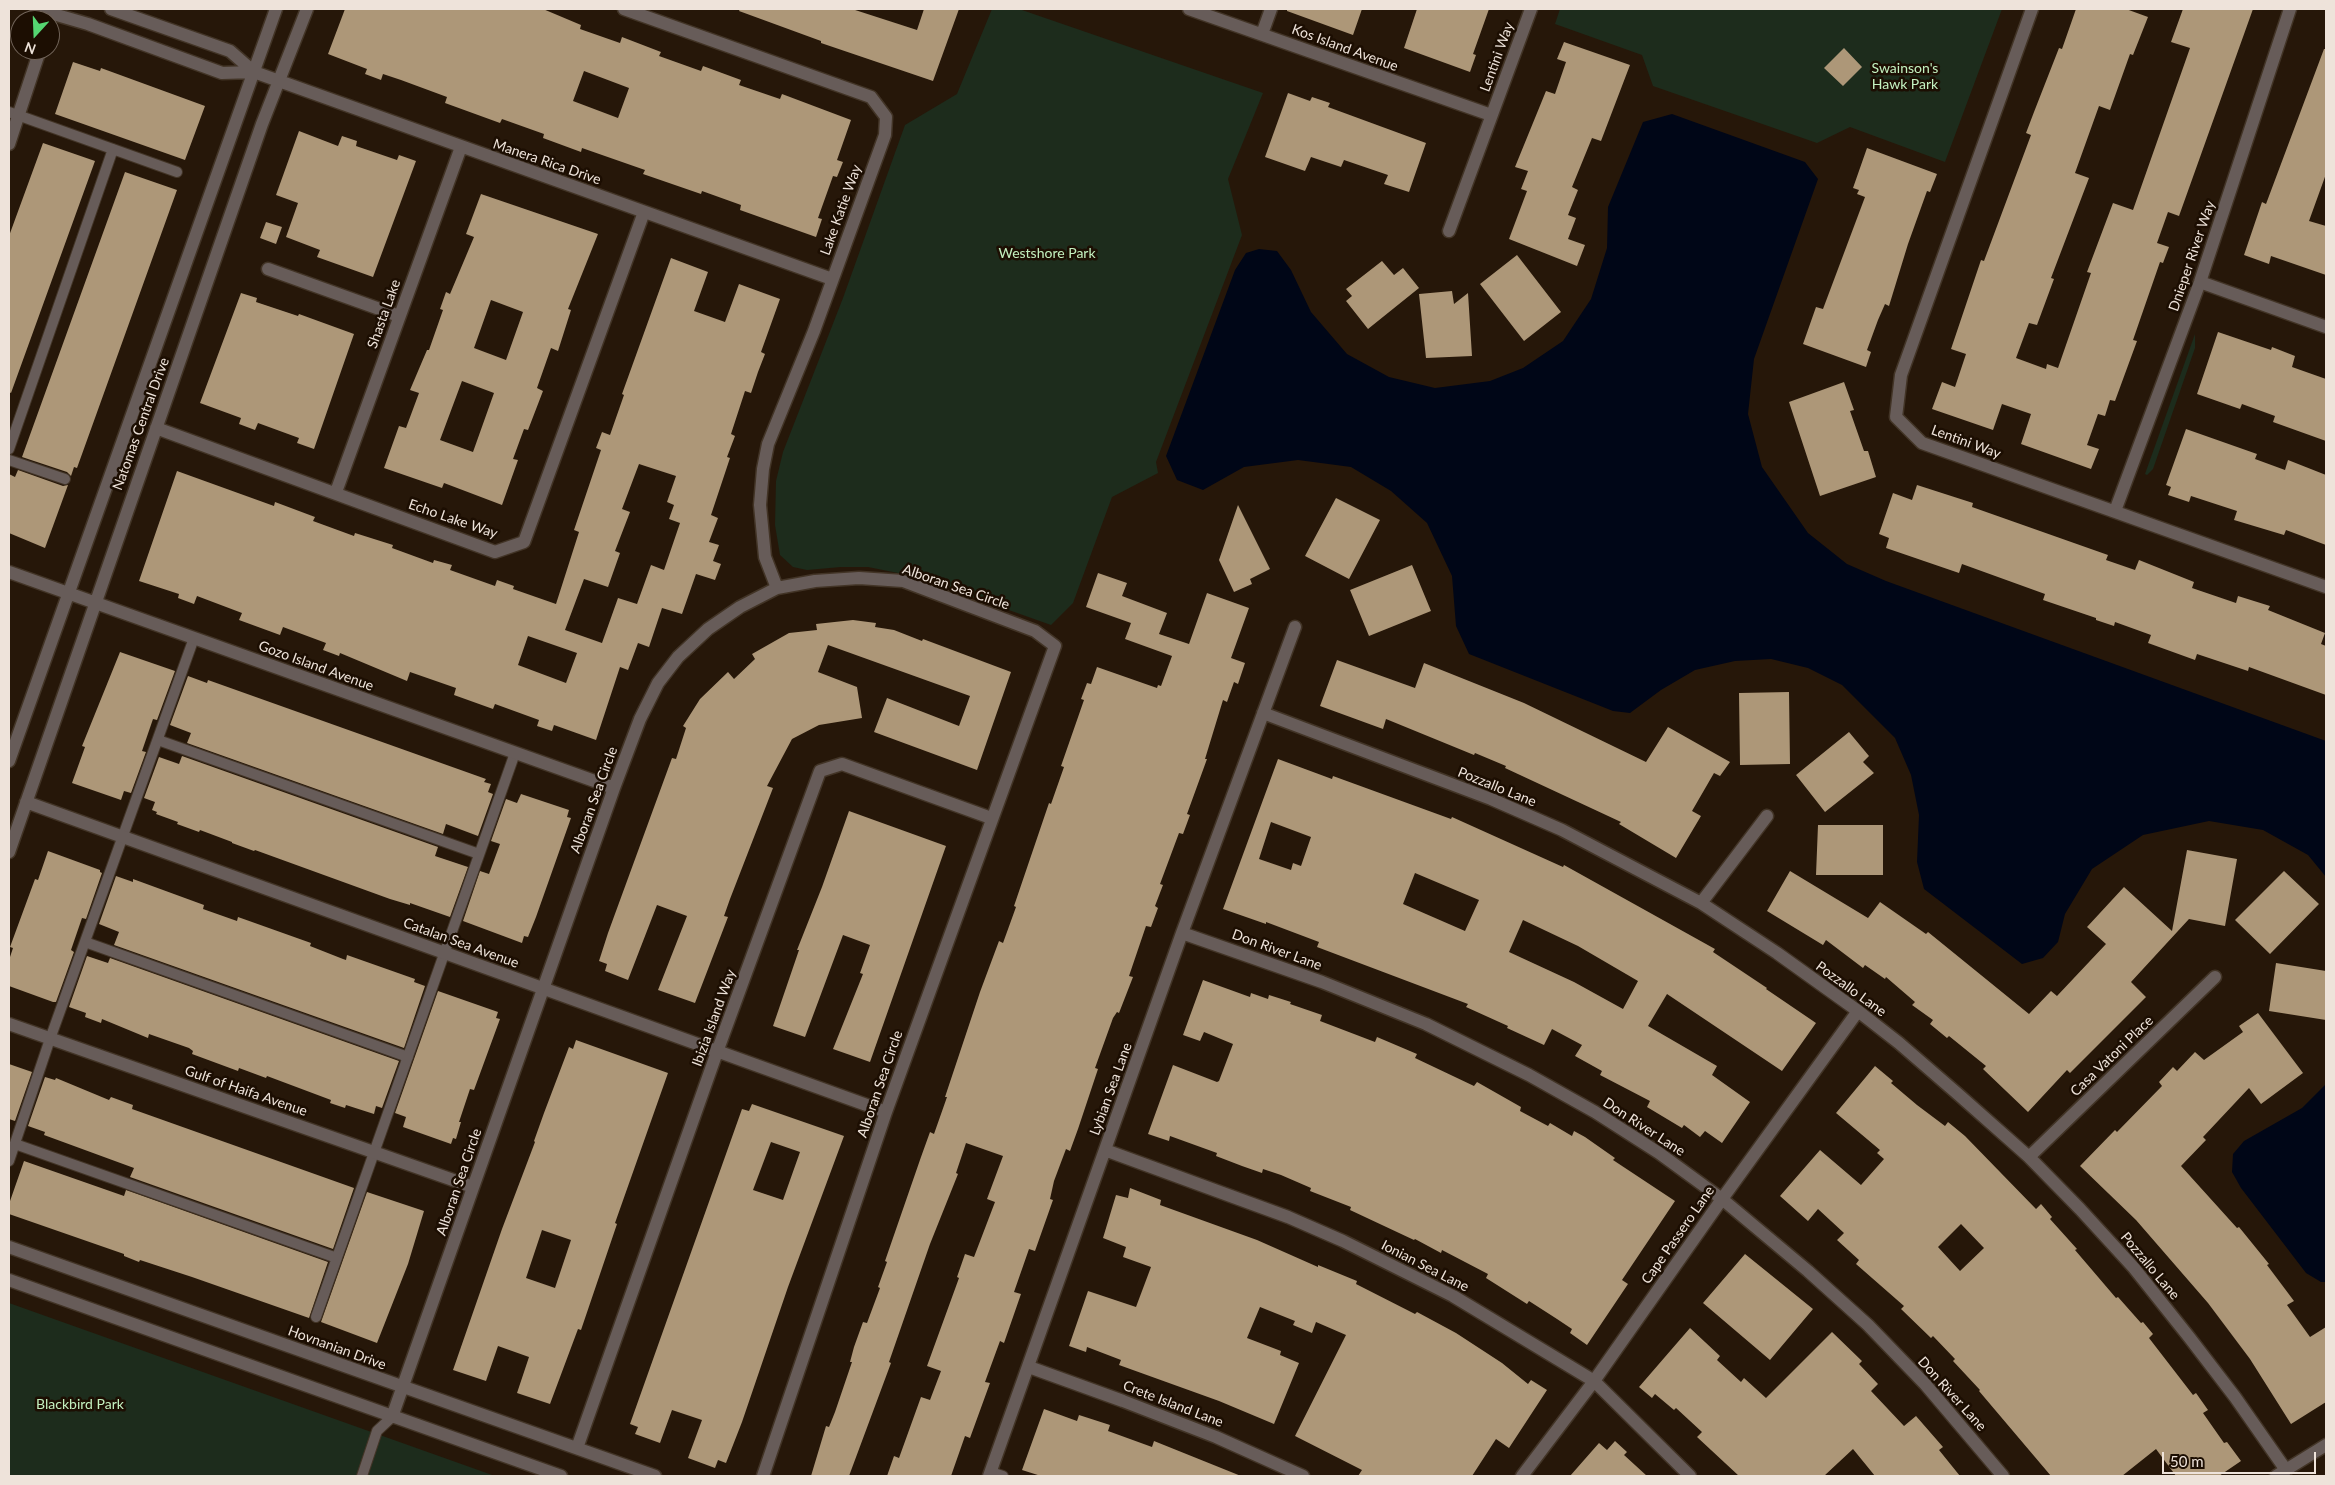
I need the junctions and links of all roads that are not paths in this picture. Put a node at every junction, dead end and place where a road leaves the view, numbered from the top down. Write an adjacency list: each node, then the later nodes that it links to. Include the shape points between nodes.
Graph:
1 (112, 9): 13 (street, Manera Rica Drive, via 230,51)
2 (276, 9): 13 (street, Natomas Central Drive)
3 (307, 9): 14 (street, Natomas Central Drive)
4 (624, 9): 24 (street, Lake Katie Way, via 871,97 886,117 885,135)
5 (1188, 9): 11 (street, Kos Island Avenue)
6 (1271, 9): 11 (street)
7 (1531, 9): 16 (street, Lentini Way)
8 (2032, 9): 33 (street, Lentini Way, via 1901,374 1896,417 1922,443)
9 (2290, 9): 25 (street, Dnieper River Way)
10 (60, 19): 13 (street, Manera Rica Drive, via 88,24 222,73)
11 (1262, 34): 16 (street, Kos Island Avenue)
12 (36, 60): 15 (street)
13 (254, 72): 14 (street, Manera Rica Drive); 37 (street, Natomas Central Drive)
14 (280, 81): 18 (street, Manera Rica Drive); 28 (street, Natomas Central Drive)
15 (14, 114): 17 (street); 19 (lane)
16 (1491, 115): 22 (street, Lentini Way)
17 (9, 144)
18 (461, 147): 21 (street, Manera Rica Drive); 26 (street, Shasta Lake)
19 (113, 149): 20 (lane); 29 (lane)
20 (177, 172)
21 (644, 212): 24 (street, Manera Rica Drive); 32 (street, Echo Lake Way, via 524,542 495,552)
22 (1448, 231)
23 (268, 269): 26 (street)
24 (832, 279): 36 (street, Lake Katie Way, via 768,444 763,469 762,535 765,557)
25 (2200, 282): 27 (street); 33 (street, Dnieper River Way)
26 (399, 316): 32 (street, Shasta Lake)
27 (2326, 327)
28 (156, 428): 32 (street, Echo Lake Way); 38 (street, Natomas Central Drive)
29 (9, 449)
30 (9, 460): 31 (lane)
31 (64, 480)
32 (336, 492)
33 (2115, 511): 35 (street, Lentini Way)
34 (9, 572): 37 (street, Gozo Island Avenue)
35 (2326, 587)
36 (777, 588): 45 (street, Alboran Sea Circle, via 740,607 678,657 658,683 640,719); 48 (street, Alboran Sea Circle, via 859,578 903,581 1035,630 1055,646)
37 (69, 593): 38 (street, Gozo Island Avenue); 44 (street, Natomas Central Drive)
38 (94, 602): 40 (street, Gozo Island Avenue); 46 (street, Natomas Central Drive)
39 (1295, 627): 41 (street, Lybian Sea Lane)
40 (194, 638): 42 (lane); 43 (street, Gozo Island Avenue)
41 (1263, 713): 52 (street, Pozzallo Lane, via 1491,799 1562,830); 53 (street, Lybian Sea Lane)
42 (158, 740): 49 (lane); 51 (lane)
43 (515, 752): 45 (street, Gozo Island Avenue); 51 (lane)
44 (9, 761)
45 (614, 788): 57 (street, Alboran Sea Circle)
46 (26, 802): 49 (street, Catalan Sea Avenue); 50 (street, Natomas Central Drive)
47 (1767, 816): 52 (street)
48 (991, 818): 61 (street, Ibizia Island Way, via 842,764 820,771); 63 (street, Alboran Sea Circle)
49 (123, 837): 54 (lane); 55 (street, Catalan Sea Avenue)
50 (9, 852)
51 (479, 854): 55 (lane)
52 (1701, 903): 58 (street, Pozzallo Lane)
53 (1182, 933): 65 (street, Lybian Sea Lane); 70 (street, Don River Lane, via 1370,1000 1477,1048 1595,1112)
54 (85, 942): 60 (lane); 62 (lane)
55 (444, 953): 57 (street, Catalan Sea Avenue); 62 (lane)
56 (2215, 977): 67 (street, Casa Vatoni Place)
57 (542, 989): 61 (street, Catalan Sea Avenue); 69 (street, Alboran Sea Circle)
58 (1858, 1011): 67 (street, Pozzallo Lane); 70 (street, Cape Passero Lane)
59 (9, 1024): 60 (street, Gulf of Haifa Avenue)
60 (50, 1039): 64 (lane); 66 (street, Gulf of Haifa Avenue)
61 (717, 1052): 63 (street, Catalan Sea Avenue); 80 (street, Ibizia Island Way)
62 (408, 1057): 66 (lane)
63 (886, 1112): 86 (street, Alboran Sea Circle)
64 (15, 1144): 68 (lane); 72 (lane)
65 (1105, 1150): 75 (street, Lybian Sea Lane); 76 (street, Ionian Sea Lane, via 1254,1204 1343,1241 1453,1296)
66 (374, 1152): 69 (street, Gulf of Haifa Avenue); 72 (lane)
67 (2029, 1158): 81 (street, Pozzallo Lane, via 2134,1268 2235,1396)
68 (9, 1161)
69 (473, 1187): 77 (street, Alboran Sea Circle)
70 (1722, 1199): 76 (street, Cape Passero Lane); 90 (street, Don River Lane, via 1868,1325 1925,1384)
71 (9, 1247): 77 (street, Hovnanian Drive)
72 (337, 1258): 74 (lane)
73 (9, 1280): 78 (street)
74 (316, 1317)
75 (1029, 1367): 82 (street, Lybian Sea Lane); 87 (street, Crete Island Lane, via 1124,1400)
76 (1594, 1381): 88 (street, Cape Passero Lane); 89 (street, Ionian Sea Lane)
77 (402, 1387): 78 (street, Alboran Sea Circle); 80 (street, Hovnanian Drive)
78 (392, 1417): 83 (lane, via 377,1431); 84 (street)
79 (2326, 1445): 81 (street)
80 (577, 1448): 85 (street, Hovnanian Drive)
81 (2281, 1473)
82 (994, 1475)
83 (362, 1476)
84 (561, 1476)
85 (655, 1476)
86 (763, 1476)
87 (1303, 1476)
88 (1522, 1476)
89 (1690, 1476)
90 (2003, 1476)

